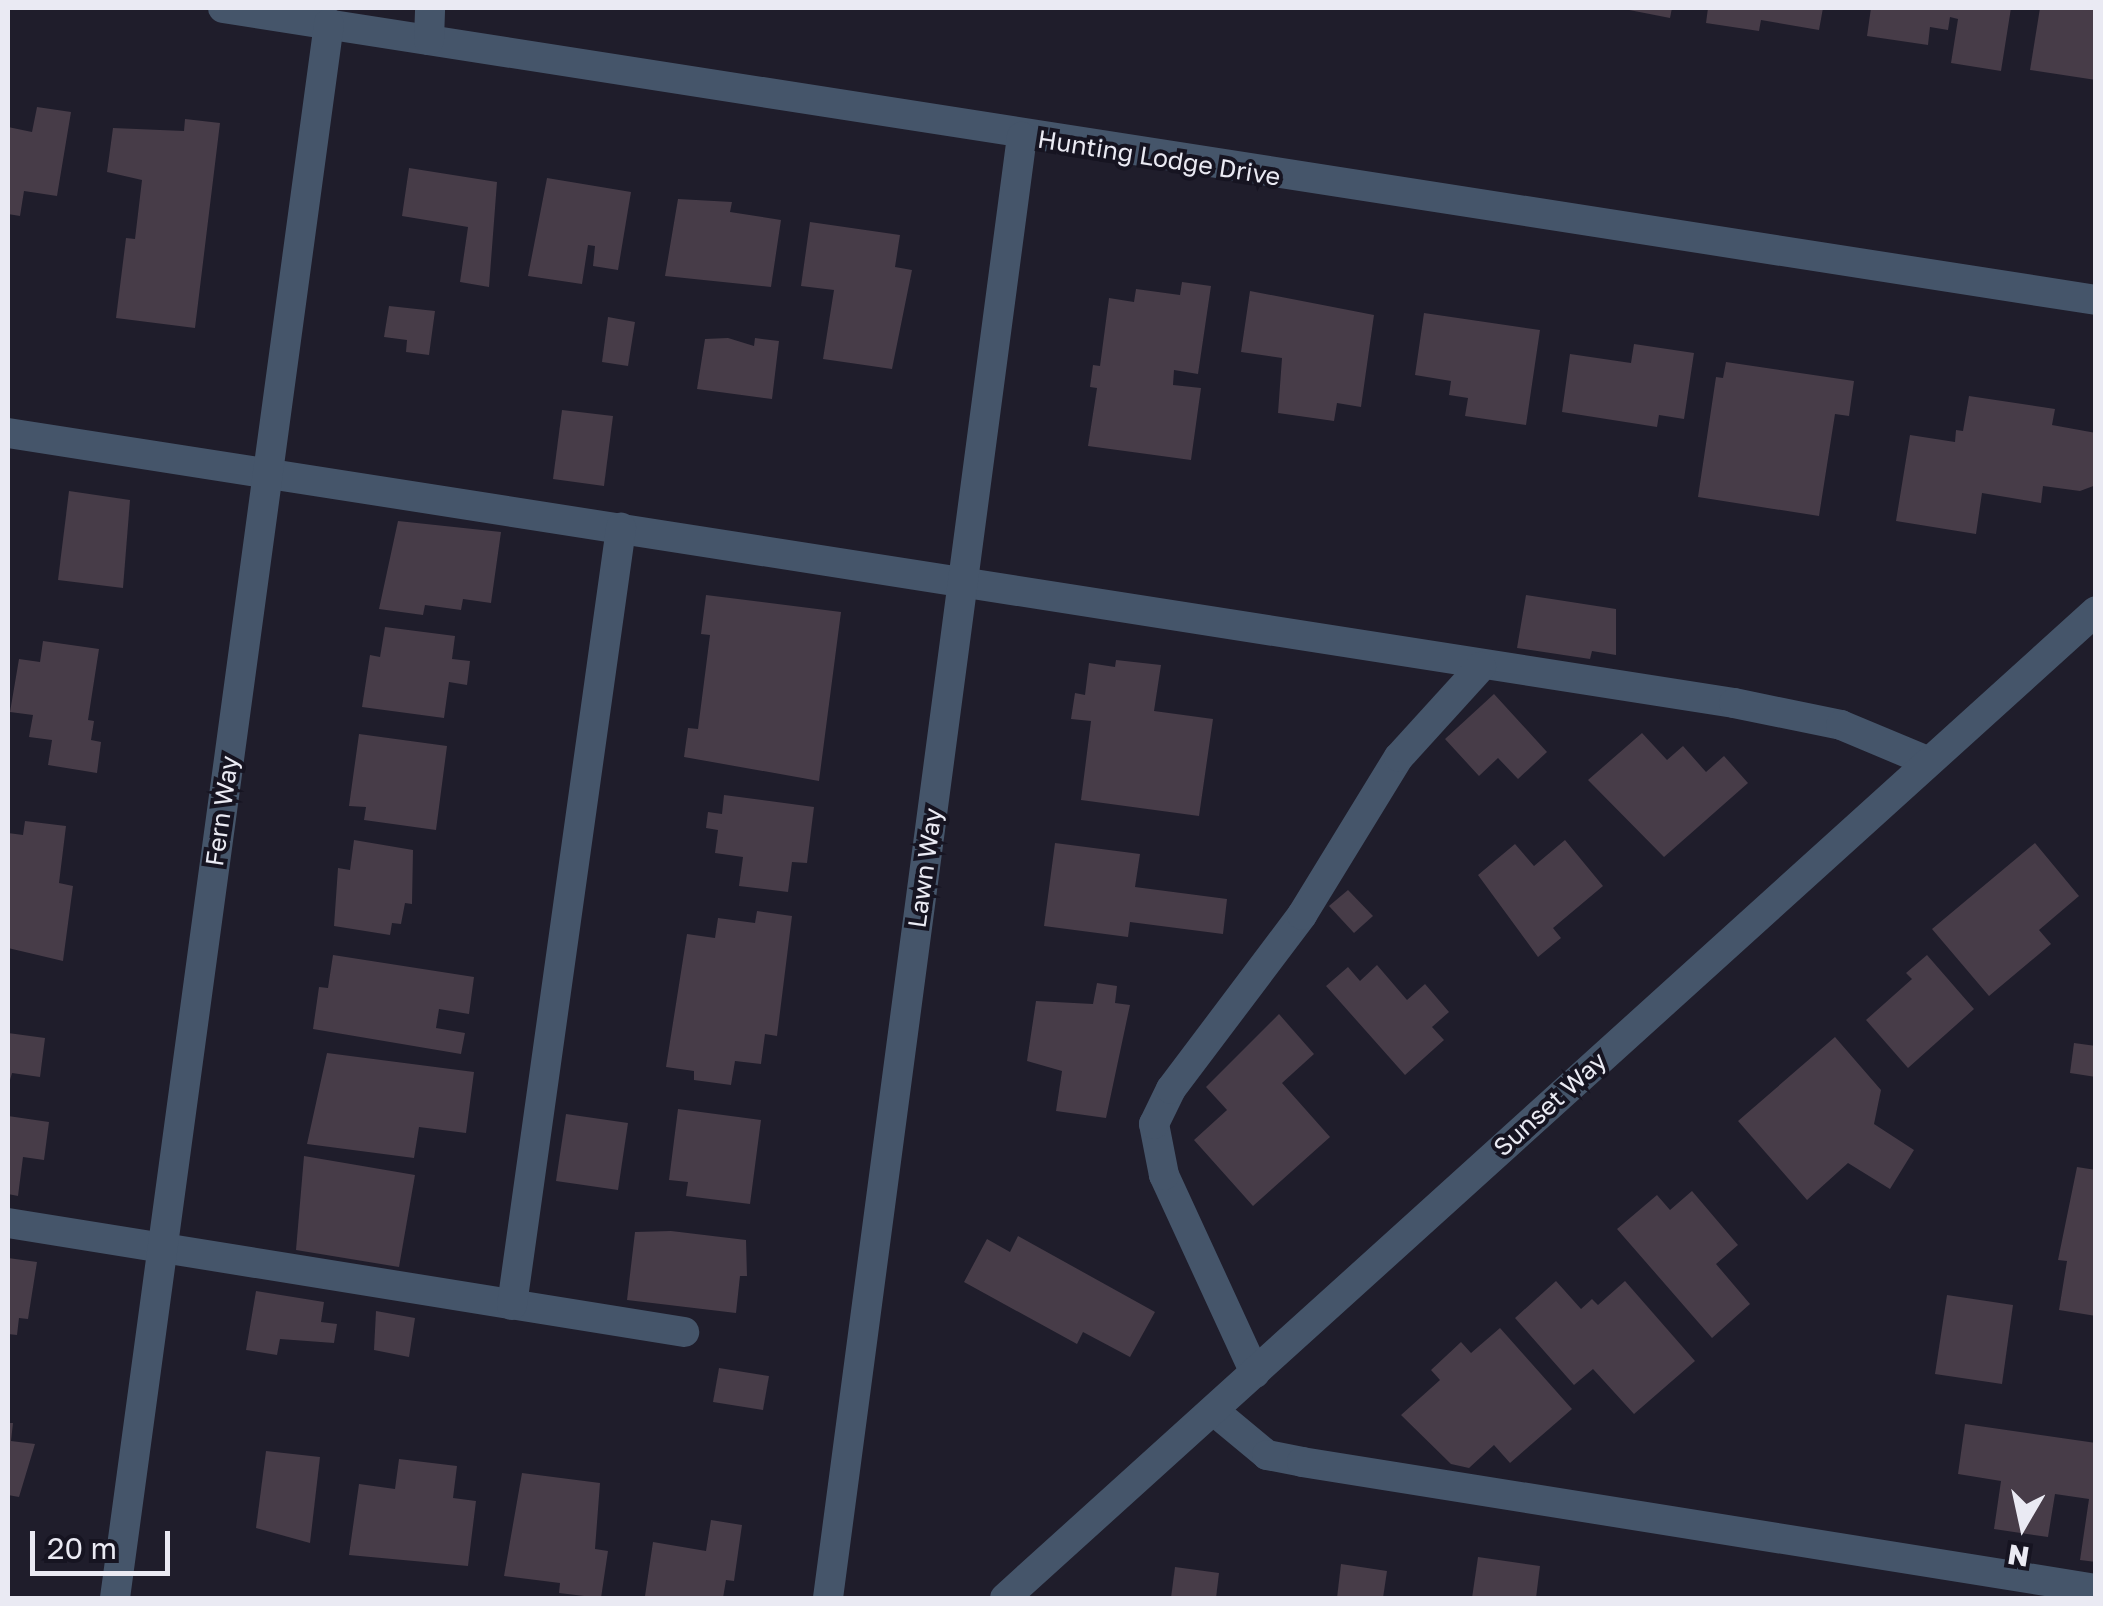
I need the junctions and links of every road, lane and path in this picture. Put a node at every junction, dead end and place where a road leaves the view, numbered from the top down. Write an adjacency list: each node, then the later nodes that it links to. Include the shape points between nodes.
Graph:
1 (223, 8): 3 (street, Hunting Lodge Drive)
2 (430, 8): 4 (street)
3 (329, 23): 4 (street, Hunting Lodge Drive); 8 (street, Fern Way)
4 (429, 40): 5 (street, Hunting Lodge Drive)
5 (1022, 137): 6 (street, Hunting Lodge Drive); 10 (street, Lawn Way)
6 (2096, 300)
7 (8, 434): 8 (street)
8 (268, 474): 9 (street); 15 (street, Fern Way)
9 (620, 528): 10 (street); 16 (street)
10 (964, 580): 12 (street); 22 (street, Lawn Way)
11 (2096, 611): 13 (street, Sunset Way)
12 (1481, 667): 13 (street, via 1797,715 1841,725); 18 (street, via 1400,756 1302,915 1171,1089 1154,1124 1164,1175)
13 (1927, 761): 18 (street, Sunset Way)
14 (8, 1224): 15 (street)
15 (163, 1248): 16 (street); 21 (street, Fern Way)
16 (512, 1304): 17 (street)
17 (684, 1332)
18 (1255, 1373): 19 (street, Sunset Way)
19 (1214, 1411): 20 (street, via 1268,1455 1302,1462); 23 (street, Sunset Way)
20 (2096, 1589)
21 (115, 1598)
22 (828, 1598)
23 (1005, 1598)

